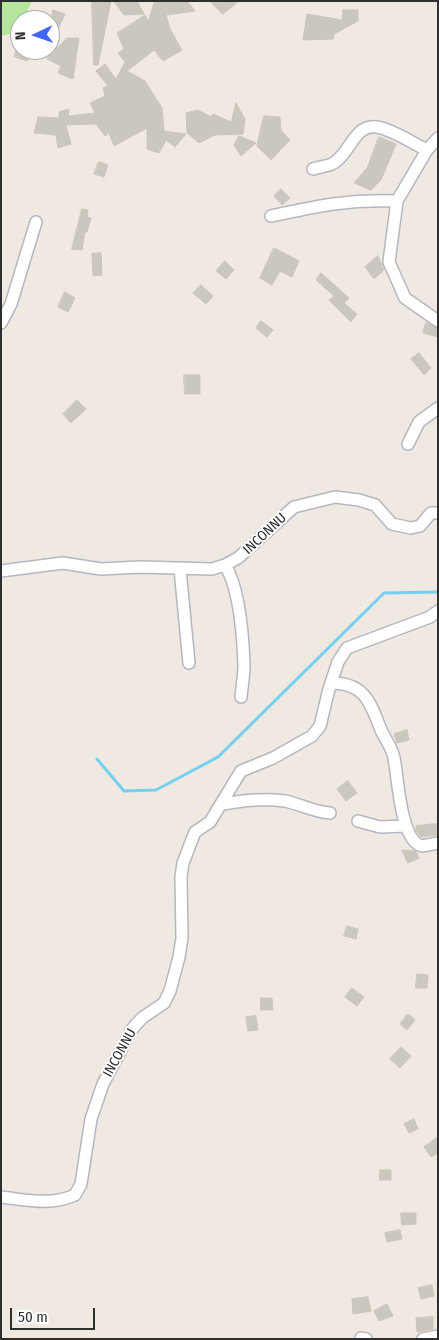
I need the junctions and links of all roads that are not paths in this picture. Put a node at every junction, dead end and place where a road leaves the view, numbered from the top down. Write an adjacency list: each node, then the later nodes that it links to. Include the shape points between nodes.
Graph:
1 (438, 138): 2 (street)
2 (427, 150): 3 (street, via 380,127 368,127 361,130 333,164); 4 (street)
3 (313, 169)
4 (397, 202): 5 (street, via 359,200); 7 (street, via 389,262 405,298)
5 (270, 216)
6 (36, 222): 8 (street, via 11,304)
7 (438, 321)
8 (1, 323)
9 (438, 408): 10 (street, via 419,422)
10 (408, 444)
11 (438, 513): 12 (street, INCONNU, via 431,512 420,526 411,528 392,524 375,505 359,500 335,498 294,507 238,558)
12 (225, 565): 13 (street, INCONNU, via 212,569); 18 (street, via 230,572 240,617 244,668)
13 (180, 569): 14 (street, INCONNU, via 101,569 63,563); 16 (street)
14 (1, 571)
15 (438, 611): 17 (street, INCONNU, via 430,617 347,648)
16 (189, 663)
17 (331, 683): 19 (street, INCONNU, via 320,726 312,736 241,771 229,787); 22 (street, via 356,687 376,713 394,759)
18 (241, 697)
19 (223, 804): 20 (street, via 251,799 286,802); 24 (street, INCONNU, via 210,822 195,832 190,840 181,877 182,938 170,991 164,1003 132,1029 103,1084 91,1119 81,1184 75,1195 61,1201 38,1202)
20 (330, 813)
21 (358, 821): 22 (street, via 380,827)
22 (406, 826): 23 (street, via 418,845)
23 (438, 843)
24 (1, 1197)
25 (438, 1336): 28 (street)
26 (361, 1338): 27 (street)
27 (366, 1339)
28 (424, 1339)

